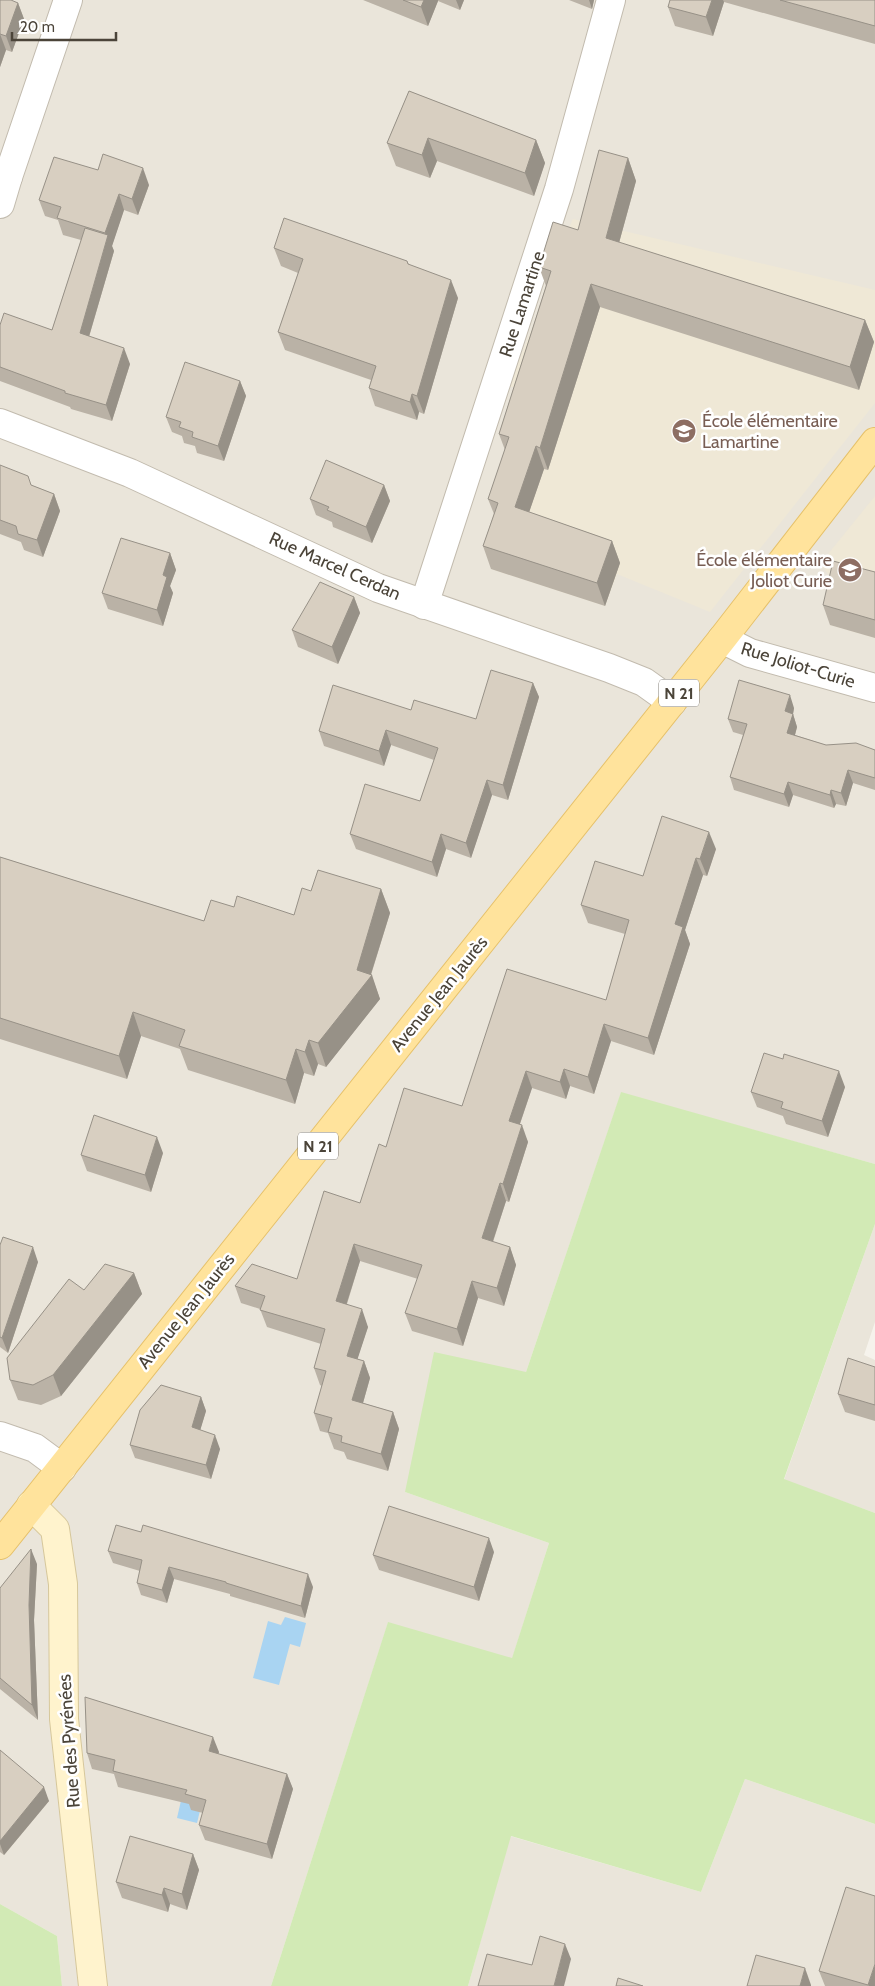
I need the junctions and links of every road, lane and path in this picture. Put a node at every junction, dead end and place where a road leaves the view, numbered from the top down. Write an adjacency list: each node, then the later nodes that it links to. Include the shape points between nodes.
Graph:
1 (68, 0): 3 (street)
2 (611, 0): 7 (street, Rue Lamartine, via 559,189)
3 (4, 176): 4 (street)
4 (0, 204)
5 (0, 423): 7 (street, Rue Marcel Cerdan, via 130,473 378,588)
6 (875, 442): 8 (main road, Avenue Jean Jaurès / N 21)
7 (424, 605): 10 (street, Rue Marcel Cerdan, via 609,668 644,682)
8 (722, 639): 9 (street, Rue Joliot-Curie, via 750,653); 10 (main road, Avenue Jean Jaurès / N 21)
9 (875, 688)
10 (672, 702): 12 (main road, Avenue Jean Jaurès / N 21)
11 (0, 1436): 12 (street, via 35,1448)
12 (62, 1468): 13 (main road, Avenue Jean Jaurès / N 21)
13 (31, 1506): 14 (main road, Avenue Jean Jaurès / N 21); 15 (street, Rue des Pyrénées, via 55,1529 62,1584 64,1719)
14 (0, 1545)
15 (93, 1986)

